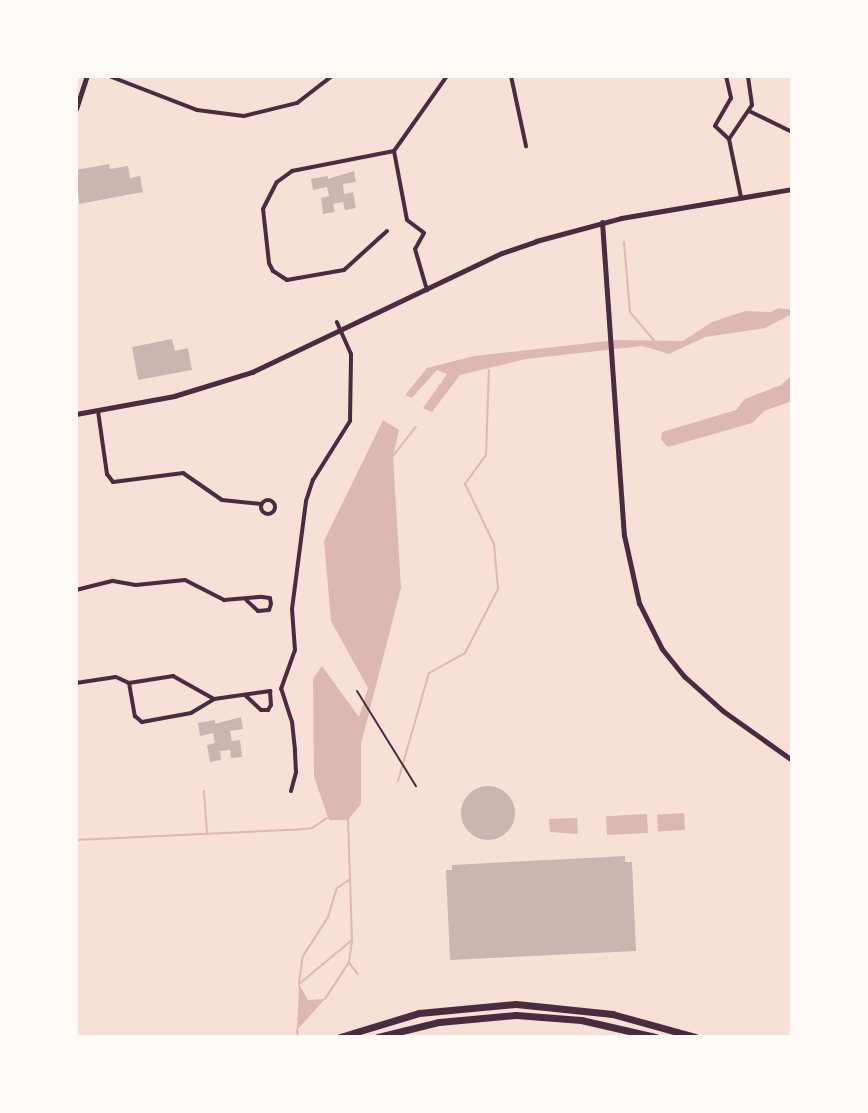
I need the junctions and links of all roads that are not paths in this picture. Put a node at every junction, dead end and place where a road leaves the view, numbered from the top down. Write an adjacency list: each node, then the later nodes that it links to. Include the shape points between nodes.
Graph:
1 (87, 76): 8 (street)
2 (109, 76): 3 (street, via 197,110 244,116 297,103)
3 (332, 76)
4 (447, 76): 13 (street)
5 (511, 76): 12 (street)
6 (726, 76): 11 (street, via 731,98 715,126)
7 (748, 76): 9 (street)
8 (76, 109)
9 (749, 111): 10 (street); 11 (street)
10 (792, 132)
11 (729, 139): 15 (street)
12 (526, 146)
13 (394, 151): 17 (street, via 303,167 277,182 263,209 269,263 287,280 336,273); 18 (street, via 407,220 424,233 415,249)
14 (792, 189): 15 (street)
15 (741, 197): 16 (street)
16 (602, 222): 18 (street, via 512,249); 30 (street, via 624,535 645,618 685,677 723,711)
17 (387, 231)
18 (427, 290): 20 (street)
19 (337, 322): 20 (street)
20 (341, 332): 21 (street, via 216,385); 31 (street, via 351,354 350,421 309,491 292,609 295,650 281,689 295,750)
21 (98, 411): 22 (street); 23 (street, via 107,474 113,482 183,473 222,500)
22 (77, 414)
23 (262, 504)
24 (76, 590): 25 (street, via 113,581 136,585 185,580 224,600)
25 (246, 600): 25 (street, via 258,611 269,610 271,604 270,598)
26 (76, 683): 27 (street, via 116,677)
27 (129, 683): 29 (street, via 177,676); 29 (street, via 135,716 142,722 191,713)
28 (245, 695): 28 (street, via 261,710 271,705 270,691); 29 (street)
29 (214, 699)
30 (792, 758)
31 (291, 791)
32 (340, 1037): 35 (highway, via 419,1013 516,1004 612,1014)
33 (378, 1037): 34 (highway, via 439,1022 516,1015 581,1020)
34 (655, 1037)
35 (695, 1037)

